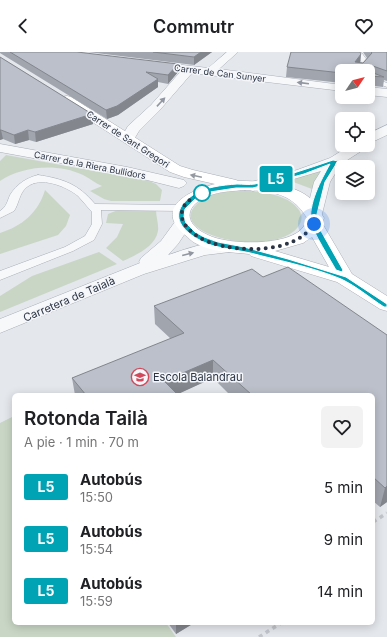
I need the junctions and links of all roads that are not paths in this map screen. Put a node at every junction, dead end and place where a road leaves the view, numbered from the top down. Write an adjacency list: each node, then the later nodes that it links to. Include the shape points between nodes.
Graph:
1 (233, 52): 6 (street)
2 (358, 52): 4 (lane)
3 (137, 63): 5 (street, Carrer de Can Sunyer)
4 (365, 64)
5 (190, 69): 6 (street, Carrer de Can Sunyer); 15 (street, one-way to 5, via 133,129)
6 (210, 72): 9 (street, Carrer de Can Sunyer, one-way to 6)
7 (375, 80): 8 (lane)
8 (387, 84)
9 (335, 87)
10 (375, 92): 12 (street)
11 (56, 93): 15 (main road, Carrer de Sant Gregori)
12 (387, 93)
13 (387, 129): 14 (street)
14 (375, 136)
15 (128, 138): 20 (main road, Carrer de Sant Gregori)
16 (0, 148): 21 (street, Carrer de la Riera Bullidors)
17 (349, 152): 18 (street)
18 (337, 160)
19 (335, 161): 22 (street, via 302,173); 26 (street, via 322,182)
20 (175, 169): 21 (main road, Carrer de Sant Gregori); 22 (main road, Carrer de Sant Gregori, one-way to 20)
21 (179, 183): 24 (main road, Carrer de Sant Gregori)
22 (250, 186): 24 (main road, via 216,188 202,193); 26 (main road, via 270,188 292,195 310,207)
23 (92, 206): 24 (lane); 25 (lane, via 80,193 56,181 38,178 23,185 10,209); 29 (lane, via 97,212 97,224 90,238)
24 (185, 211): 27 (main road, Carrer de Sant Gregori, via 193,234 212,243); 28 (street, Carretera de Taialà, via 175,237 164,250)
25 (0, 216)
26 (314, 219): 27 (main road, via 310,231 302,238 289,243 271,248); 30 (main road)
27 (238, 248): 28 (street, Carretera de Taialà, one-way to 27, via 203,250); 30 (main road)
28 (137, 270): 32 (street, Carretera de Taialà)
29 (0, 276)
30 (344, 278): 31 (main road)
31 (387, 305)
32 (0, 327)

